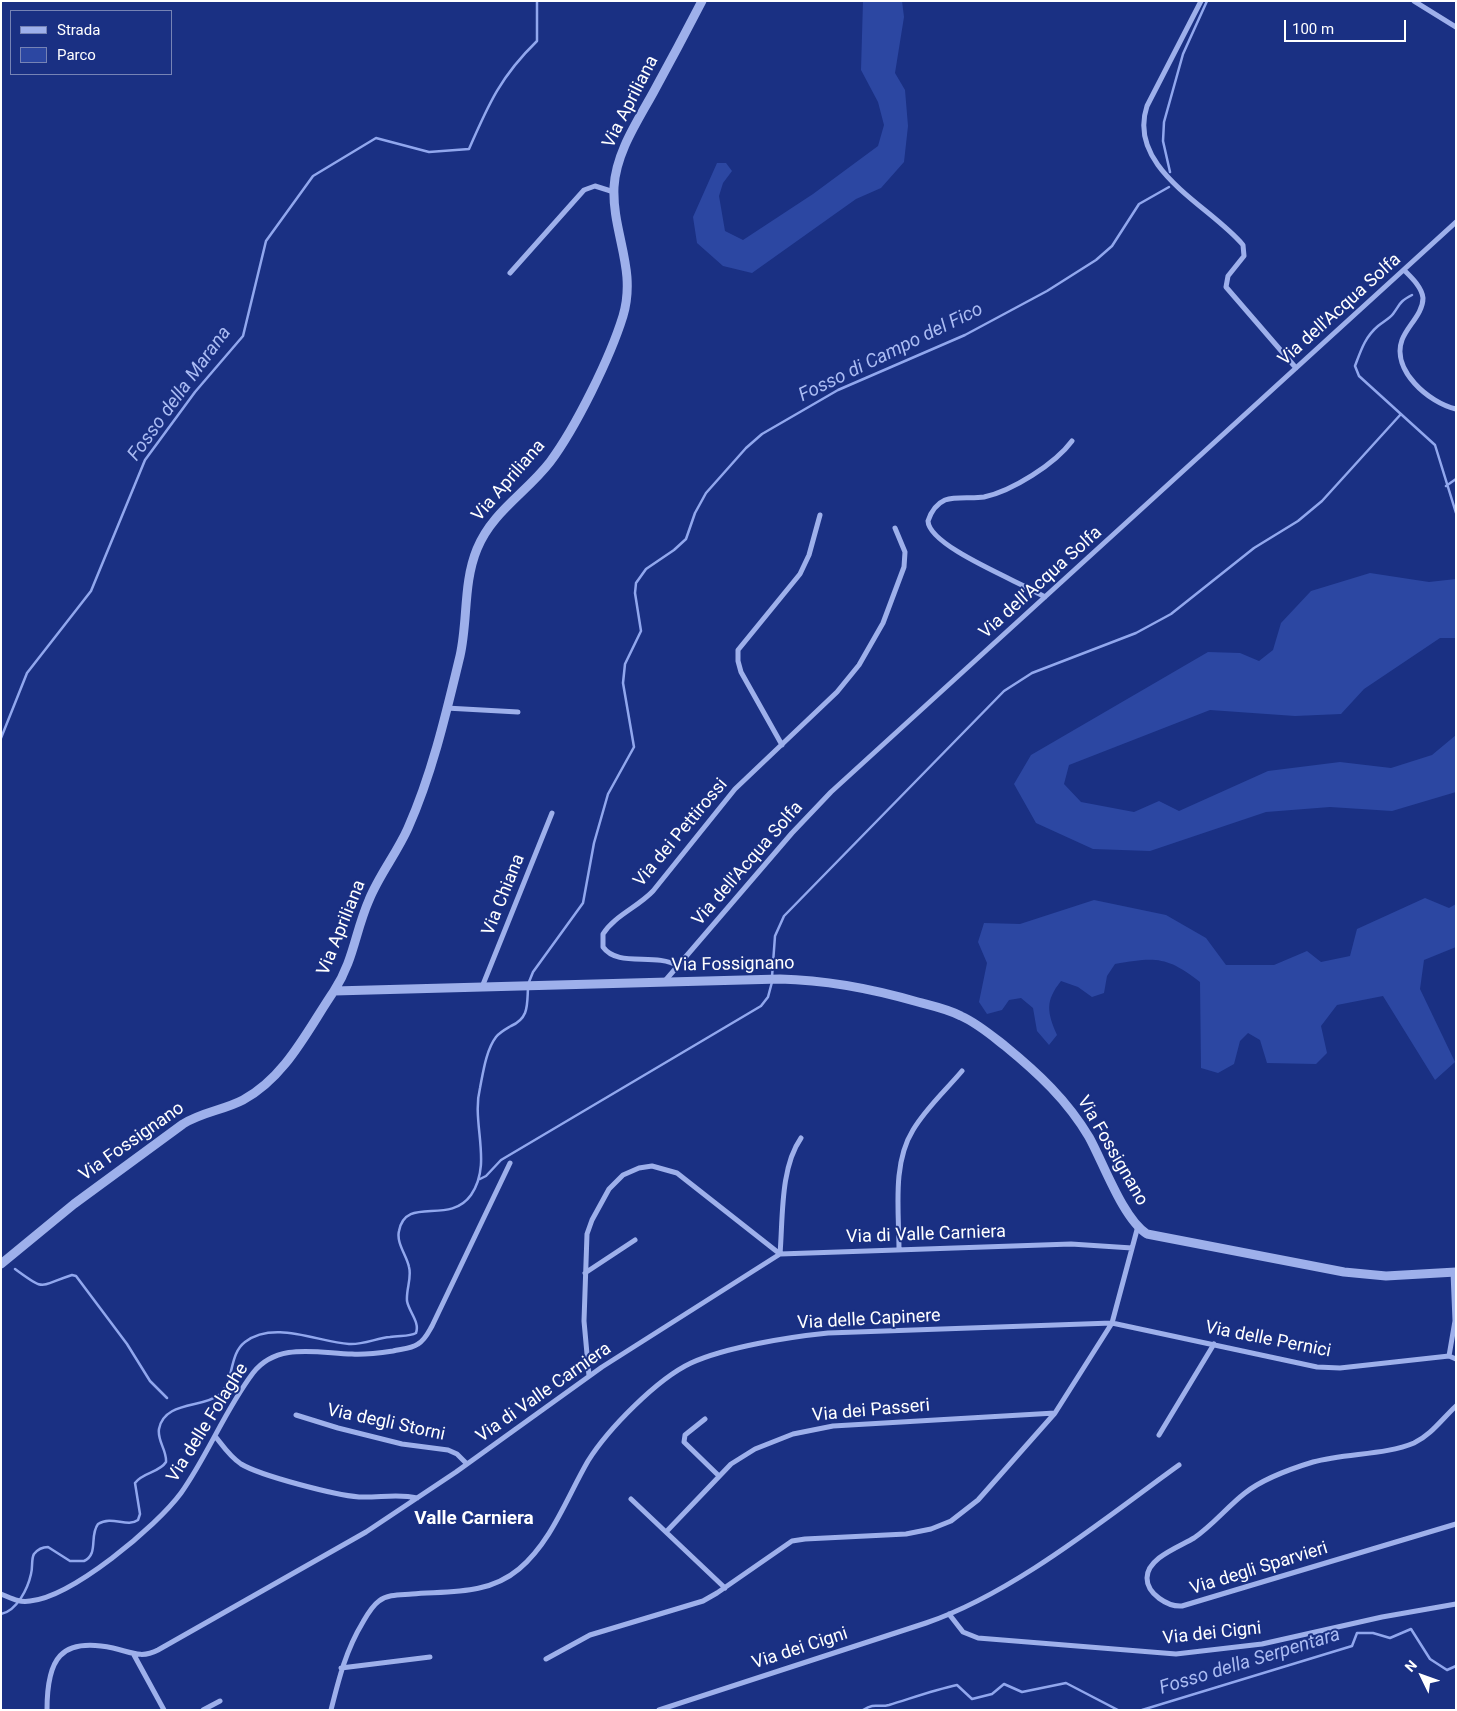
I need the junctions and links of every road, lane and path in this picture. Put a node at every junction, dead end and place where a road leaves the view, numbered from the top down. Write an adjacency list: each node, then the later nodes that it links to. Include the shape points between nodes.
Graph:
1 (702, 1): 5 (street, Via Apriliana, via 626,144 617,168)
2 (1414, 1): 4 (street)
3 (1201, 2): 9 (street, via 1147,106 1144,122 1147,142 1154,159 1174,183 1243,245 1244,256 1228,276 1226,287)
4 (1456, 27)
5 (614, 192): 8 (street, via 597,186 584,190); 15 (street, Via Apriliana, via 628,280 623,315 594,384 556,453 544,470 498,515 478,546 468,582 461,650)
6 (1456, 222): 7 (street, Via dell'Acqua Solfa)
7 (1404, 270): 9 (street, Via dell'Acqua Solfa); 10 (street, via 1418,286 1422,299 1421,308 1402,338 1402,363 1410,377 1428,395)
8 (510, 273)
9 (1296, 368): 14 (street, Via dell'Acqua Solfa)
10 (1456, 409)
11 (1072, 441): 14 (street, via 1058,456 1010,488 982,497 945,500 928,521 933,534 951,548)
12 (820, 515): 17 (street, via 800,574 738,650 741,672)
13 (895, 528): 17 (street, Via dei Pettirossi, via 904,548 905,563 878,632 851,677)
14 (1045, 597): 19 (street, Via dell'Acqua Solfa, via 820,804)
15 (446, 708): 16 (street); 22 (street, Via Apriliana, via 415,812 370,897 352,955)
16 (518, 712)
17 (782, 745): 19 (street, Via dei Pettirossi, via 726,799 653,891 603,934 603,947 613,955 663,959)
18 (552, 813): 21 (street, Via Chiana)
19 (678, 966): 20 (street, Via dell'Acqua Solfa)
20 (663, 982): 21 (street, Via Fossignano); 26 (street, Via Fossignano, via 820,981 876,991 954,1013 978,1025 1046,1081 1068,1106)
21 (482, 988): 22 (street, Via Fossignano)
22 (334, 991): 31 (street, Via Fossignano, via 285,1063 262,1087 236,1103 202,1113 183,1124 62,1213)
23 (962, 1071): 29 (street, via 922,1117 906,1145 899,1178)
24 (801, 1138): 30 (street, via 787,1173)
25 (510, 1163): 44 (street, Via delle Folaghe, via 422,1341 408,1348 375,1353 303,1351 272,1357 253,1373)
26 (1138, 1226): 28 (street); 32 (street, Via Fossignano, via 1154,1236 1344,1272 1386,1276)
27 (635, 1240): 33 (street)
28 (1132, 1248): 29 (street, Via di Valle Carniera, via 1071,1244); 34 (street)
29 (899, 1250): 30 (street, Via di Valle Carniera)
30 (780, 1254): 33 (street, via 688,1180 669,1170 646,1167 623,1174 607,1192 588,1229); 38 (street, Via di Valle Carniera)
31 (1, 1264)
32 (1454, 1272): 36 (street, via 1455,1321)
33 (585, 1273): 38 (street, via 584,1321)
34 (1112, 1324): 35 (street, Via delle Pernici); 40 (street); 59 (street, Via delle Capinere, via 822,1334 723,1352 692,1362 665,1380 603,1439 548,1532 520,1568 497,1583 474,1590 400,1595 380,1600 353,1638)
35 (1214, 1344): 36 (street, Via delle Pernici, via 1329,1368); 43 (street)
36 (1449, 1356): 37 (street)
37 (1456, 1359)
38 (589, 1376): 45 (street, Via di Valle Carniera)
39 (1456, 1406): 50 (street, Via degli Sparvieri, via 1429,1433 1408,1445 1318,1461 1254,1486 1202,1532 1155,1562 1148,1571 1147,1583 1150,1590 1162,1599 1182,1606)
40 (1055, 1413): 47 (street, Via dei Passeri, via 811,1429 755,1449); 52 (street, via 984,1494 964,1513 947,1523 906,1534 795,1540)
41 (296, 1415): 45 (street, Via degli Storni, via 370,1436 451,1451)
42 (705, 1419): 47 (street, via 685,1435 684,1442)
43 (1159, 1435)
44 (215, 1436): 48 (street, via 233,1458 256,1470 340,1494); 53 (street, Via delle Folaghe, via 182,1492 142,1533 87,1576 29,1602)
45 (467, 1464): 48 (street, Via di Valle Carniera)
46 (1179, 1465): 55 (street, Via dei Cigni, via 1054,1554)
47 (718, 1475): 51 (street, Via dei Passeri)
48 (417, 1498): 56 (street, Via di Valle Carniera, via 339,1548 158,1650)
49 (631, 1499): 51 (street)
50 (1456, 1524)
51 (666, 1532): 52 (street)
52 (725, 1588): 58 (street, via 700,1602 585,1637)
53 (1, 1594)
54 (1456, 1604): 55 (street, Via dei Cigni, via 1262,1644 1172,1654 978,1638 963,1632)
55 (949, 1614): 65 (street, Via dei Cigni)
56 (134, 1655): 61 (street, Via di Valle Carniera, via 97,1646 68,1648 54,1665); 62 (street)
57 (430, 1657): 59 (street)
58 (546, 1659)
59 (341, 1668): 64 (street, Via delle Capinere)
60 (220, 1701): 63 (street)
61 (47, 1710)
62 (164, 1710)
63 (203, 1710)
64 (331, 1710)
65 (659, 1710)

